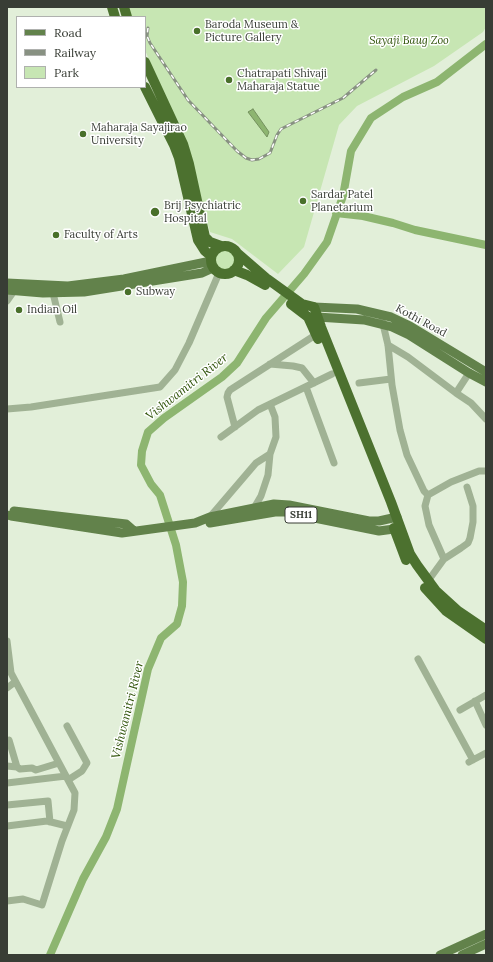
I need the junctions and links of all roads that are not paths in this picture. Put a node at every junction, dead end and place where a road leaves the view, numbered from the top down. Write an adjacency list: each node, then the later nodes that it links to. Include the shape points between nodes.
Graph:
1 (146, 64): 3 (highway, via 185,151 205,237)
2 (146, 88): 5 (highway, via 174,144 198,240)
3 (221, 246): 4 (highway, via 230,247); 5 (highway, via 213,252)
4 (236, 252): 6 (highway, via 238,263); 7 (highway)
5 (214, 264): 6 (highway, via 227,274); 8 (main road, via 68,286); 10 (main road, via 202,273 84,292); 29 (street, via 189,343 175,370 160,387)
6 (234, 270): 7 (highway)
7 (264, 281): 12 (highway)
8 (7, 283)
9 (10, 290): 10 (main road); 11 (street)
10 (53, 293): 14 (street)
11 (7, 301)
12 (308, 310): 13 (main road, Kothi Road, via 357,309); 15 (main road, Kothi Road); 16 (highway); 41 (highway)
13 (381, 314): 15 (street); 19 (main road, Kothi Road, via 410,326)
14 (60, 322)
15 (382, 324): 17 (street); 20 (main road, Kothi Road, via 409,335)
16 (317, 334): 18 (street); 21 (highway)
17 (388, 345): 22 (street); 27 (street)
18 (270, 364): 24 (street, via 302,368); 31 (street, via 228,393)
19 (486, 372)
20 (469, 373): 23 (main road, Kothi Road); 27 (street)
21 (332, 374): 24 (street); 41 (highway)
22 (391, 379): 25 (street); 37 (street, via 400,430 408,455)
23 (486, 382)
24 (314, 383): 26 (street)
25 (359, 383)
26 (306, 387): 28 (street); 34 (street)
27 (456, 393): 30 (street)
28 (270, 404): 31 (street); 33 (street, via 275,417 276,437)
29 (7, 409)
30 (486, 418)
31 (235, 427): 32 (street)
32 (221, 437)
33 (270, 454): 38 (street, via 268,475); 40 (street, via 256,463)
34 (334, 463)
35 (486, 471): 37 (street, via 479,471 450,482)
36 (467, 487): 42 (street, via 473,518 470,538 468,543)
37 (428, 495): 42 (street, via 425,506 429,525)
38 (254, 508): 40 (main road); 41 (main road, via 283,504 369,521)
39 (7, 514): 40 (main road, SH11, via 12,510 126,524 138,531)
40 (201, 521): 41 (main road, SH11, via 210,523 285,512 379,531)
41 (396, 523): 43 (highway, via 410,554); 45 (highway, via 408,563 431,595 453,616)
42 (444, 559): 43 (street)
43 (428, 581): 44 (highway, via 458,611)
44 (486, 630)
45 (486, 639)
46 (7, 641): 48 (street, via 11,673)
47 (418, 659): 56 (street, via 471,761)
48 (15, 682): 49 (street); 57 (street)
49 (7, 688)
50 (486, 695): 51 (street)
51 (475, 701): 52 (street); 53 (street)
52 (460, 710)
53 (486, 724)
54 (67, 726): 60 (street, via 87,763 82,771)
55 (8, 739): 59 (street)
56 (486, 753)
57 (59, 763): 59 (street, via 36,770); 60 (street)
58 (7, 766): 59 (street)
59 (17, 767)
60 (67, 778): 61 (street); 65 (street, via 75,793 74,810)
61 (7, 783)
62 (7, 805): 63 (street, via 48,801)
63 (50, 822): 64 (street); 65 (street)
64 (7, 826)
65 (67, 826): 66 (street, via 42,905 23,899)
66 (7, 901)
67 (486, 934): 69 (main road)
68 (486, 944): 70 (main road)
69 (440, 955)
70 (462, 955)

